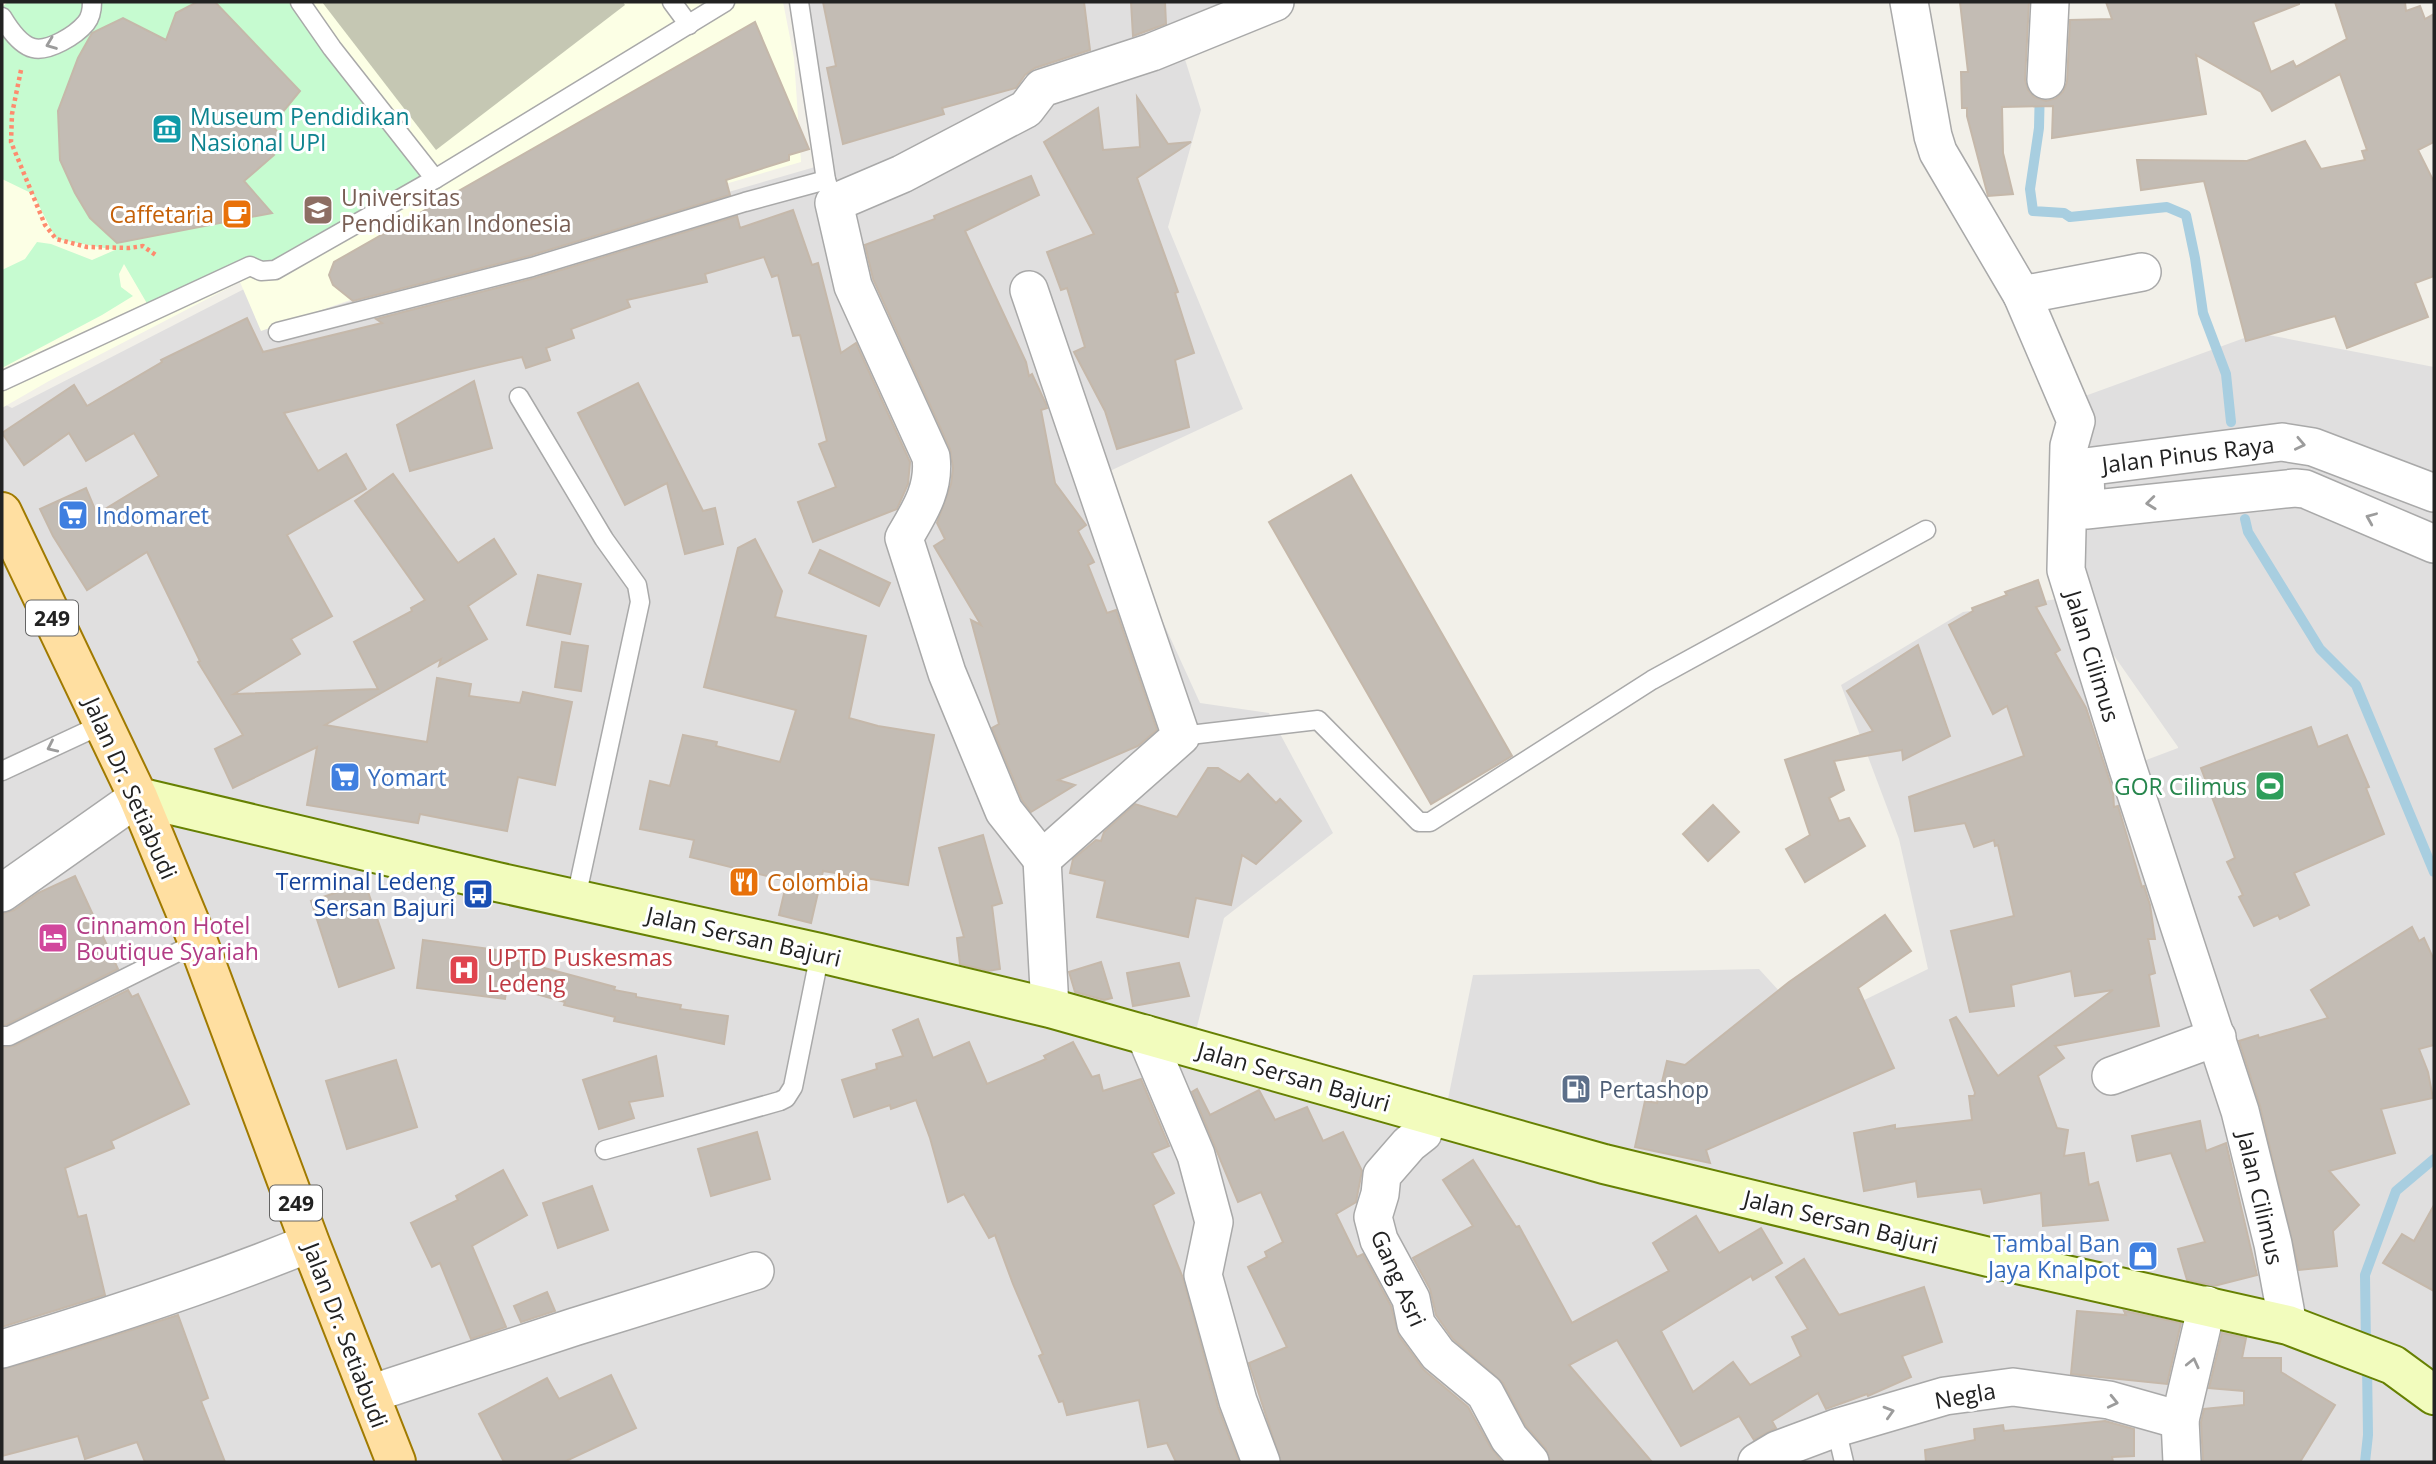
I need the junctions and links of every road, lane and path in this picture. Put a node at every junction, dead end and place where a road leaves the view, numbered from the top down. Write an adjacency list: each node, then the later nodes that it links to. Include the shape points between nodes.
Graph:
1 (92, 2): 11 (lane, one-way to 11, via 86,23 73,34 48,47)
2 (300, 2): 13 (lane)
3 (671, 2): 10 (lane)
4 (725, 2): 10 (lane)
5 (799, 2): 14 (lane)
6 (1275, 2): 14 (street, via 1152,52 1042,88 1026,108 902,174)
7 (1909, 2): 18 (street, Jalan Cilimus, via 1935,144)
8 (2050, 2): 12 (street)
9 (2, 17): 11 (lane)
10 (689, 24): 13 (lane)
11 (26, 45): 15 (path, via 11,142 45,225 56,239 87,247 143,246)
12 (2046, 80)
13 (435, 179): 20 (lane, via 275,270 250,266)
14 (830, 192): 19 (lane, via 745,202 532,267); 30 (street, via 853,286 931,457 927,499 904,538 947,673 1004,811)
15 (157, 256)
16 (2142, 271): 18 (street)
17 (1029, 290): 27 (street)
18 (2022, 295): 38 (street, Jalan Cilimus, via 2076,421 2069,446 2066,569)
19 (278, 332)
20 (2, 382)
21 (519, 397): 32 (lane, via 640,593)
22 (2434, 493): 25 (street, Jalan Pinus Raya, one-way to 22, via 2295,488 2086,510 2085,467 2294,442)
23 (2, 512): 26 (main road, Jalan Dr. Setiabudi / 249)
24 (1926, 530): 27 (lane, via 1652,680 1430,822 1419,822 1318,720)
25 (2434, 544)
26 (103, 724): 28 (lane, one-way to 28); 29 (main road, Jalan Dr. Setiabudi / 249)
27 (1181, 736): 30 (street)
28 (2, 771)
29 (138, 797): 31 (street); 32 (main road, Jalan Sersan Bajuri); 33 (main road, Jalan Dr. Setiabudi / 249)
30 (1042, 859): 35 (street)
31 (2, 893)
32 (576, 898): 34 (main road, Jalan Sersan Bajuri)
33 (198, 942): 37 (lane); 42 (main road, Jalan Dr. Setiabudi / 249)
34 (820, 953): 35 (main road, Jalan Sersan Bajuri); 41 (lane, via 793,1087 786,1098)
35 (1050, 1008): 36 (main road, Jalan Sersan Bajuri)
36 (1145, 1034): 40 (main road, Jalan Sersan Bajuri); 52 (street, via 1196,1155 1214,1222 1203,1275 1238,1401)
37 (2, 1036)
38 (2217, 1037): 39 (street); 45 (street, Jalan Cilimus, via 2273,1244)
39 (2111, 1076)
40 (1424, 1113): 44 (main road, Jalan Sersan Bajuri, via 1604,1164); 53 (street, Gang Asri, via 1423,1133 1382,1175 1373,1217 1380,1241 1411,1299 1416,1324 1438,1354 1485,1394 1509,1437)
41 (605, 1150)
42 (310, 1243): 46 (street, via 120,1314); 47 (main road, Jalan Dr. Setiabudi / 249)
43 (755, 1271): 47 (street)
44 (2207, 1305): 45 (main road, Jalan Sersan Bajuri); 49 (street, one-way to 44)
45 (2288, 1325): 48 (main road, Jalan Sersan Bajuri, via 2388,1363)
46 (2, 1349)
47 (370, 1394): 51 (main road, Jalan Dr. Setiabudi / 249)
48 (2434, 1395)
49 (2180, 1420): 50 (street, Negla, one-way to 49, via 1945,1396 2013,1387 2109,1400); 55 (street)
50 (1840, 1445): 54 (street, Negla, via 1777,1450)
51 (396, 1462)
52 (1261, 1462)
53 (1530, 1462)
54 (1757, 1462)
55 (2182, 1462)

